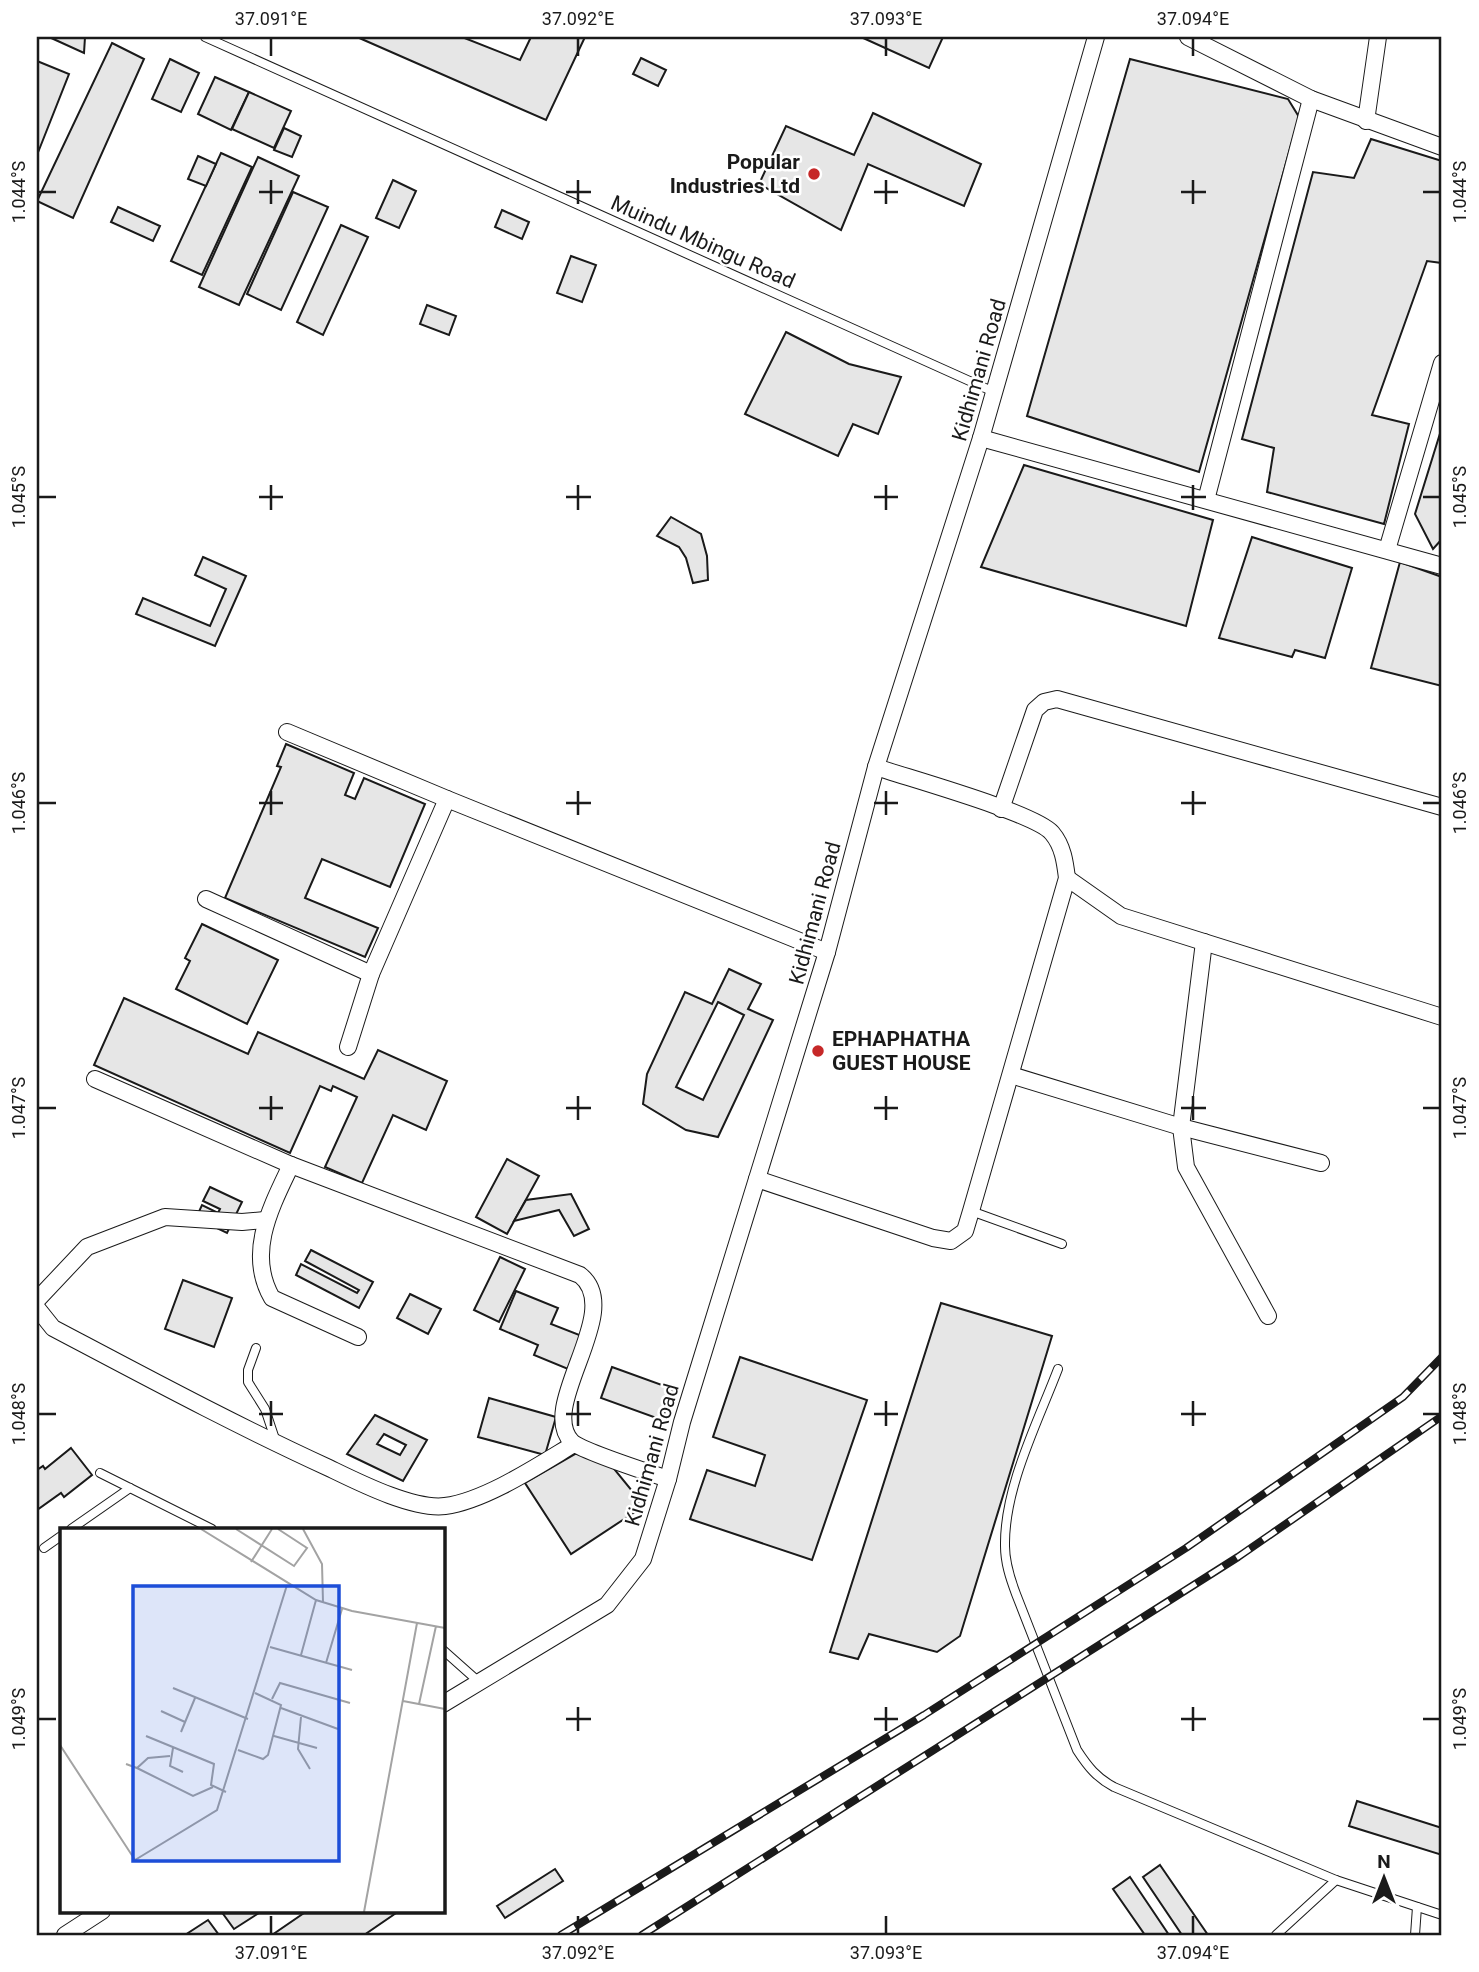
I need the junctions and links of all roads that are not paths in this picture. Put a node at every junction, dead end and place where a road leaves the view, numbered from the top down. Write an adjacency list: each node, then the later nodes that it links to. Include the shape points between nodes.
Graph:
1 (205, 37): 9 (lane, Muindu Mbingu Road)
2 (1096, 37): 9 (street, Kidhimani Road)
3 (1188, 37): 5 (street)
4 (1378, 37): 6 (street)
5 (1311, 99): 6 (street); 11 (street)
6 (1366, 121): 7 (street)
7 (1442, 147)
8 (1442, 363): 12 (street)
9 (994, 392): 10 (street, Kidhimani Road)
10 (981, 438): 11 (street); 15 (street, Kidhimani Road)
11 (1206, 500): 12 (street)
12 (1387, 550): 13 (street)
13 (1442, 566)
14 (287, 732): 16 (street)
15 (876, 767): 18 (street); 22 (street, Kidhimani Road)
16 (447, 799): 22 (street); 23 (street)
17 (1442, 807): 18 (street, via 1057,699 1035,710)
18 (1001, 809): 19 (street, via 1027,817 1051,832 1064,854)
19 (1067, 878): 21 (street, via 1121,916); 26 (street)
20 (206, 899): 23 (street)
21 (1204, 942): 24 (street); 28 (street)
22 (827, 953): 31 (street, Kidhimani Road)
23 (371, 974): 25 (street)
24 (1442, 1017)
25 (348, 1047)
26 (1011, 1075): 28 (street); 32 (street)
27 (94, 1079): 30 (street)
28 (1181, 1127): 29 (street); 37 (street, via 1186,1167)
29 (1321, 1163)
30 (291, 1165): 33 (street); 42 (street, via 586,1279 593,1307 591,1328 562,1410 564,1431)
31 (757, 1179): 32 (street, via 951,1241 965,1231); 44 (street, Kidhimani Road)
32 (971, 1211): 34 (lane)
33 (265, 1220): 35 (street, via 165,1217 87,1247); 38 (street, via 262,1274 272,1298)
34 (1062, 1244)
35 (37, 1300)
36 (37, 1308): 41 (street, via 53,1328)
37 (1268, 1316)
38 (358, 1337)
39 (256, 1348): 41 (lane, via 248,1381 265,1409)
40 (1058, 1369): 53 (lane, via 1014,1487 1005,1548 1012,1583 1077,1750 1099,1779 1114,1787)
41 (277, 1444): 42 (street, via 374,1489 430,1507 472,1498)
42 (575, 1444): 44 (street)
43 (100, 1473): 45 (lane)
44 (668, 1479): 51 (street, Kidhimani Road, via 643,1559 607,1605)
45 (130, 1488): 46 (lane); 47 (lane)
46 (72, 1528)
47 (210, 1528)
48 (60, 1537): 49 (lane)
49 (44, 1548)
50 (444, 1651): 51 (lane)
51 (479, 1682): 52 (street, Kidhimani Road)
52 (444, 1703)
53 (1336, 1880): 54 (lane); 58 (lane)
54 (1417, 1908): 56 (lane); 59 (lane)
55 (100, 1912): 57 (street)
56 (1442, 1914)
57 (65, 1935)
58 (1276, 1935)
59 (1415, 1935)

